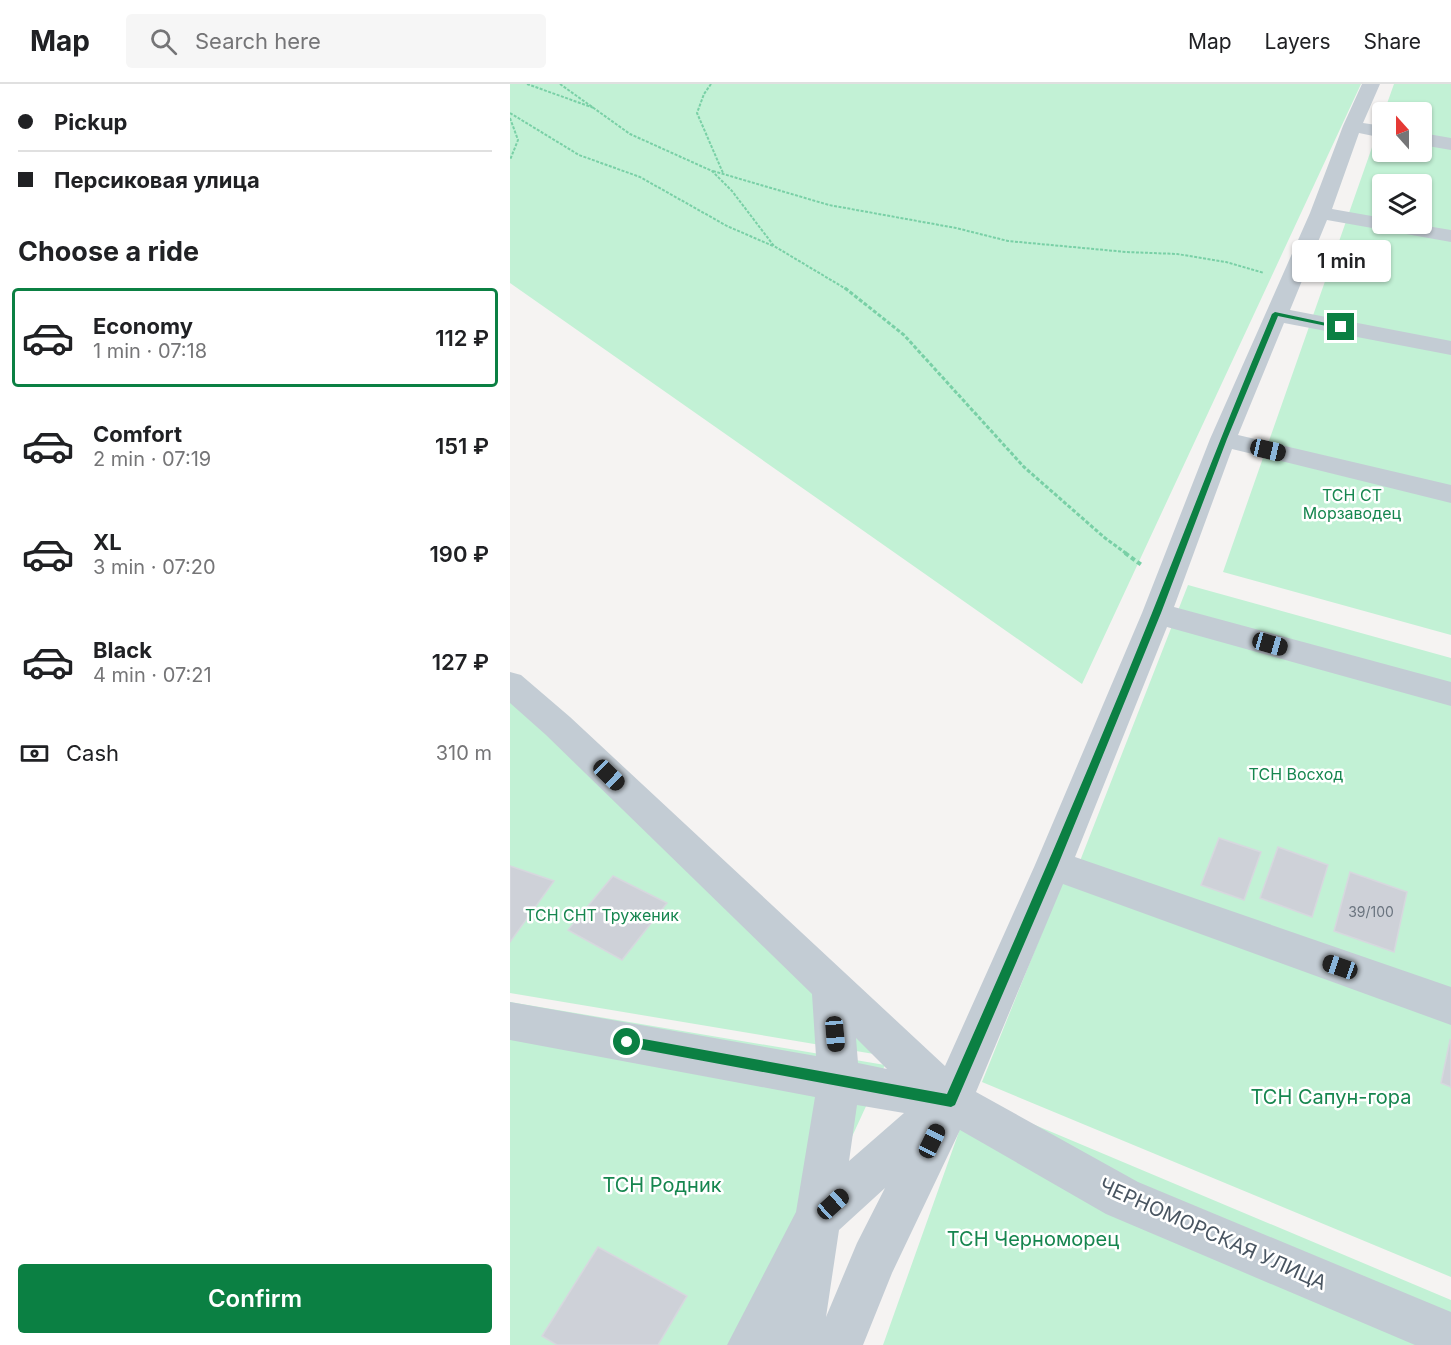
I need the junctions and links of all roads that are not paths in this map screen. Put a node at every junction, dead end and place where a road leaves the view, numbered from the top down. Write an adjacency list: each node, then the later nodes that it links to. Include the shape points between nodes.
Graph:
1 (1371, 84): 2 (street)
2 (1352, 126): 3 (street); 6 (street)
3 (1372, 130)
4 (1432, 141): 5 (street)
5 (1451, 144)
6 (1320, 213): 7 (street); 8 (street)
7 (1451, 236)
8 (1275, 314): 9 (street); 10 (street)
9 (1451, 348)
10 (1223, 439): 11 (street); 12 (street)
11 (1451, 494)
12 (1156, 613): 14 (street); 15 (street)
13 (510, 684): 16 (street)
14 (1451, 694)
15 (1053, 865): 17 (street); 20 (street)
16 (831, 987): 19 (street); 20 (street)
17 (1451, 1006)
18 (510, 1021): 19 (street)
19 (839, 1081): 20 (street); 21 (street)
20 (951, 1101): 21 (street); 22 (street, ЧЕРНОМОРСКАЯ УЛИЦА, via 1122,1198); 25 (street, via 874,1260)
21 (817, 1219): 23 (street); 24 (street)
22 (1451, 1336)
23 (751, 1345)
24 (798, 1345)
25 (839, 1345)

